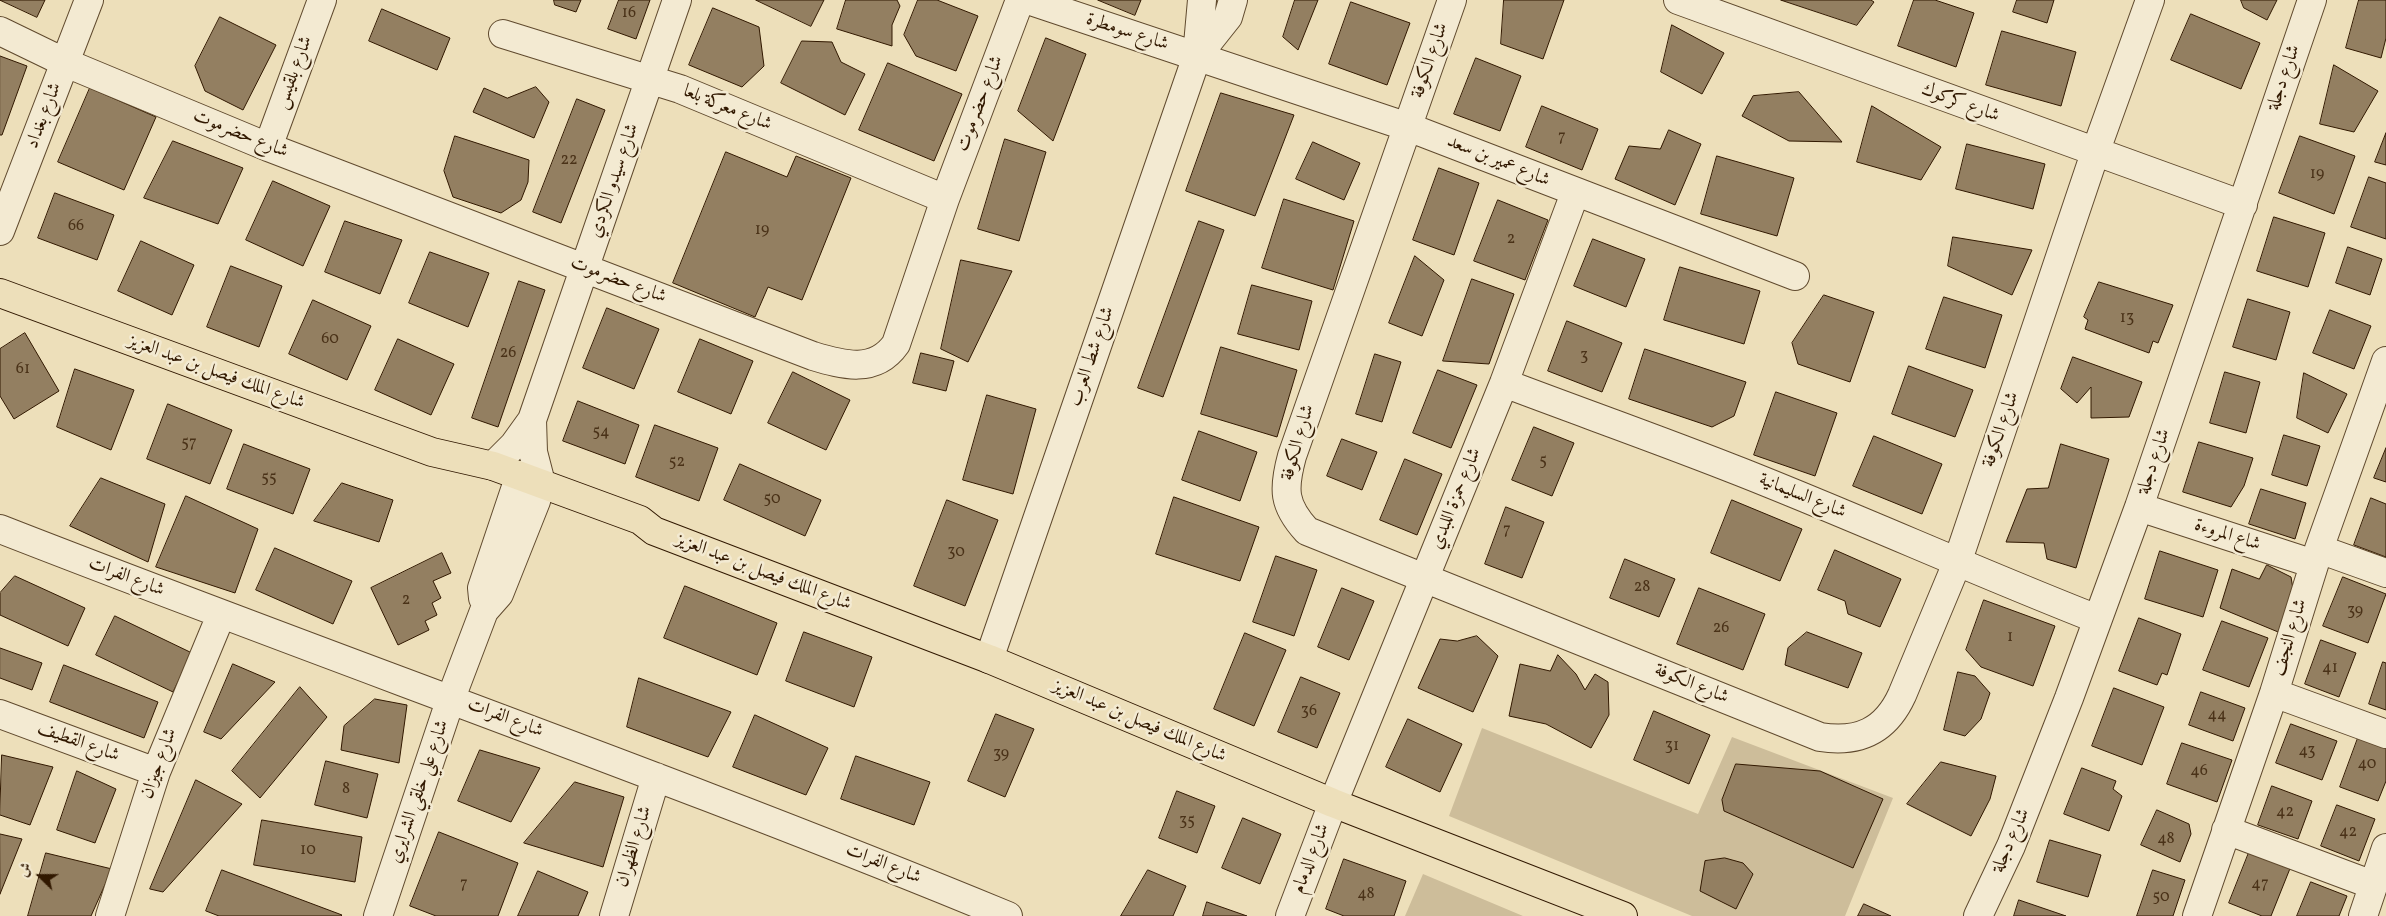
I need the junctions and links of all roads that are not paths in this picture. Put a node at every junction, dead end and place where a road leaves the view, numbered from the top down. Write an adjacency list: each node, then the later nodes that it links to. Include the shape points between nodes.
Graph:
1 (89, 0): 15 (street, شارع بغداد)
2 (322, 0): 18 (street, شارع بلقيس)
3 (677, 0): 16 (street, شارع سيدو الكردي)
4 (1020, 0): 21 (street, شارع حضرموت)
5 (1028, 0): 14 (street, شارع سومطرة)
6 (1202, 0): 14 (street, شارع شط العرب)
7 (1234, 0): 14 (street, شارع شط العرب, via 1228,17)
8 (1452, 0): 17 (street, شارع الكوفة)
9 (1678, 0): 19 (street, شارع كركوك)
10 (2150, 0): 19 (street, شارع الكوفة)
11 (2312, 0): 22 (street, شارع دجلة)
12 (0, 31): 15 (street, شارع حضرموت)
13 (503, 34): 16 (street, شارع معركة بلعا)
14 (1197, 56): 17 (street, شارع عمير بن سعد); 41 (street, شارع شط العرب)
15 (66, 63): 18 (street, شارع حضرموت); 23 (street, شارع بغداد)
16 (650, 78): 21 (street, شارع معركة بلعا); 24 (street, شارع سيدو الكردي)
17 (1408, 127): 20 (street, شارع عمير بن سعد); 38 (street, شارع الكوفة, via 1292,456 1286,478 1286,501 1294,517 1307,531)
18 (268, 147): 24 (street, شارع حضرموت)
19 (2095, 153): 22 (street, شارع كركوك); 36 (street, شارع الكوفة)
20 (1575, 193): 25 (street, شارع عمير بن سعد); 28 (street, شارع حمزة اللبدي)
21 (945, 199): 24 (street, شارع حضرموت, via 896,344 884,357 867,365 838,364 813,356)
22 (2242, 205): 33 (street, شارع دجلة)
23 (0, 231)
24 (585, 269): 29 (street, شارع سيدو الكردي)
25 (1795, 276)
26 (0, 293): 30 (main road, شارع الملك فيصل بن عبد العزيز)
27 (2386, 361): 35 (street, شارع النجف)
28 (1504, 383): 36 (street, شارع السليمانية, via 1740,471); 38 (street, شارع حمزة اللبدي)
29 (532, 420): 31 (street, شارع سيدو الكردي); 32 (street, شارع سيدو الكردي, via 533,452)
30 (432, 452): 31 (main road, شارع الملك فيصل بن عبد العزيز); 32 (main road, شارع الملك فيصل بن عبد العزيز, via 447,462)
31 (493, 466): 32 (main road, شارع الملك فيصل بن عبد العزيز)
32 (528, 488): 41 (main road, شارع الملك فيصل بن عبد العزيز, via 637,532 654,531); 43 (street, شارع علي خلقي الشرايري, via 482,588 484,612)
33 (2139, 507): 35 (street, شاع المروءة); 40 (street, شارع دجلة)
34 (0, 529): 39 (street, شارع الفرات)
35 (2317, 557): 37 (street, شاع المروءة); 42 (street, شارع النجف)
36 (1957, 563): 38 (street, شارع الكوفة, via 1897,708 1874,730 1841,740 1820,737); 40 (street, شارع السليمانية)
37 (2386, 573)
38 (1424, 577): 48 (street, شارع حمزة اللبدي)
39 (221, 615): 43 (street, شارع الفرات); 46 (street, شارع جيزان)
40 (2097, 619): 58 (street, شارع دجلة, via 2033,793)
41 (990, 659): 48 (main road, شارع الملك فيصل بن عبد العزيز)
42 (2274, 693): 45 (street); 49 (street, شارع النجف)
43 (451, 698): 47 (street, شارع الفرات); 53 (street, شارع علي خلقي الشرايري)
44 (0, 714): 46 (street, شارع القطيف)
45 (2386, 734)
46 (156, 772): 52 (street, شارع جيزان)
47 (656, 777): 54 (street, شارع الظهران); 55 (street, شارع الفرات, via 792,828)
48 (1334, 803): 56 (street, شارع الدمام); 57 (main road, شارع الملك فيصل بن عبد العزيز)
49 (2226, 830): 51 (street); 59 (street, شارع النجف)
50 (2386, 848): 51 (street)
51 (2373, 885): 60 (street)
52 (110, 916)
53 (378, 916)
54 (614, 916)
55 (1008, 916)
56 (1290, 916)
57 (1623, 916)
58 (1978, 916)
59 (2197, 916)
60 (2362, 916)

